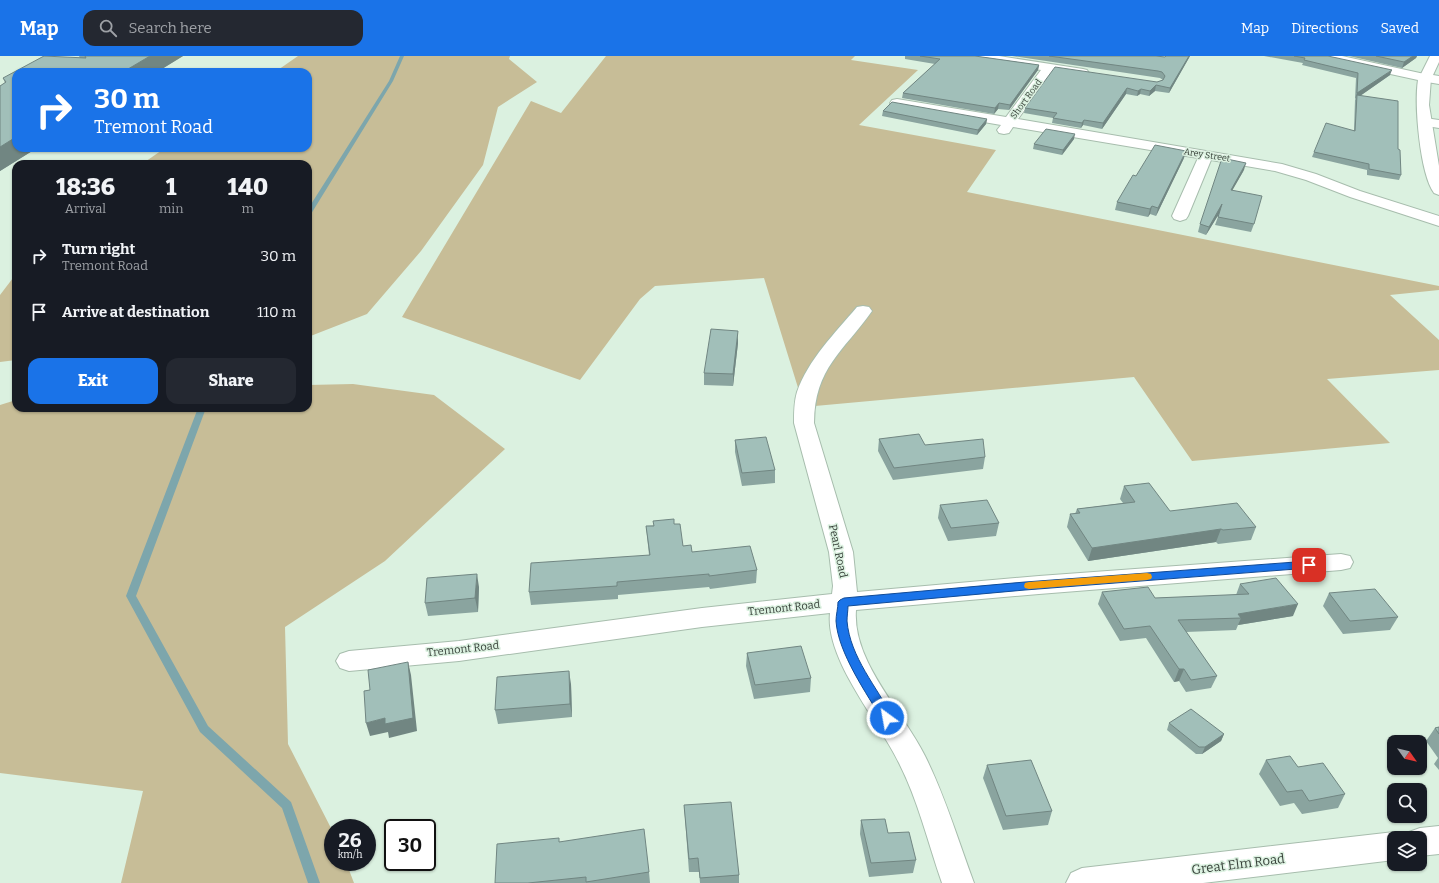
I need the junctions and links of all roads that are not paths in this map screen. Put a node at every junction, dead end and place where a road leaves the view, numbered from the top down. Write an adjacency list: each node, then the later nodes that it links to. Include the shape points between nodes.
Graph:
1 (976, 56): 4 (street)
2 (1326, 56): 7 (street)
3 (1436, 56): 7 (street)
4 (1018, 59): 5 (street)
5 (1049, 68): 6 (street); 11 (street, Short Road)
6 (1095, 74)
7 (1432, 79): 9 (street, via 1422,104)
8 (897, 103): 11 (street, Arey Street)
9 (1425, 122): 10 (street); 13 (street, via 1434,177)
10 (1439, 124)
11 (1007, 126): 12 (street, Arey Street)
12 (1206, 155): 14 (street); 15 (street, Arey Street, via 1296,172)
13 (1439, 190)
14 (1180, 216)
15 (1439, 221)
16 (863, 311): 18 (street, Pearl Road, via 833,347 814,378 807,392 804,408 804,423 841,552)
17 (1341, 562): 18 (street, Tremont Road)
18 (844, 602): 19 (street, Tremont Road, via 452,652); 23 (street, Pearl Road, via 842,620 845,638 854,661 911,757)
19 (349, 661)
20 (1439, 840): 21 (street)
21 (1427, 841)
22 (1387, 847): 24 (street, Great Elm Road)
23 (958, 883)
24 (1082, 883)

